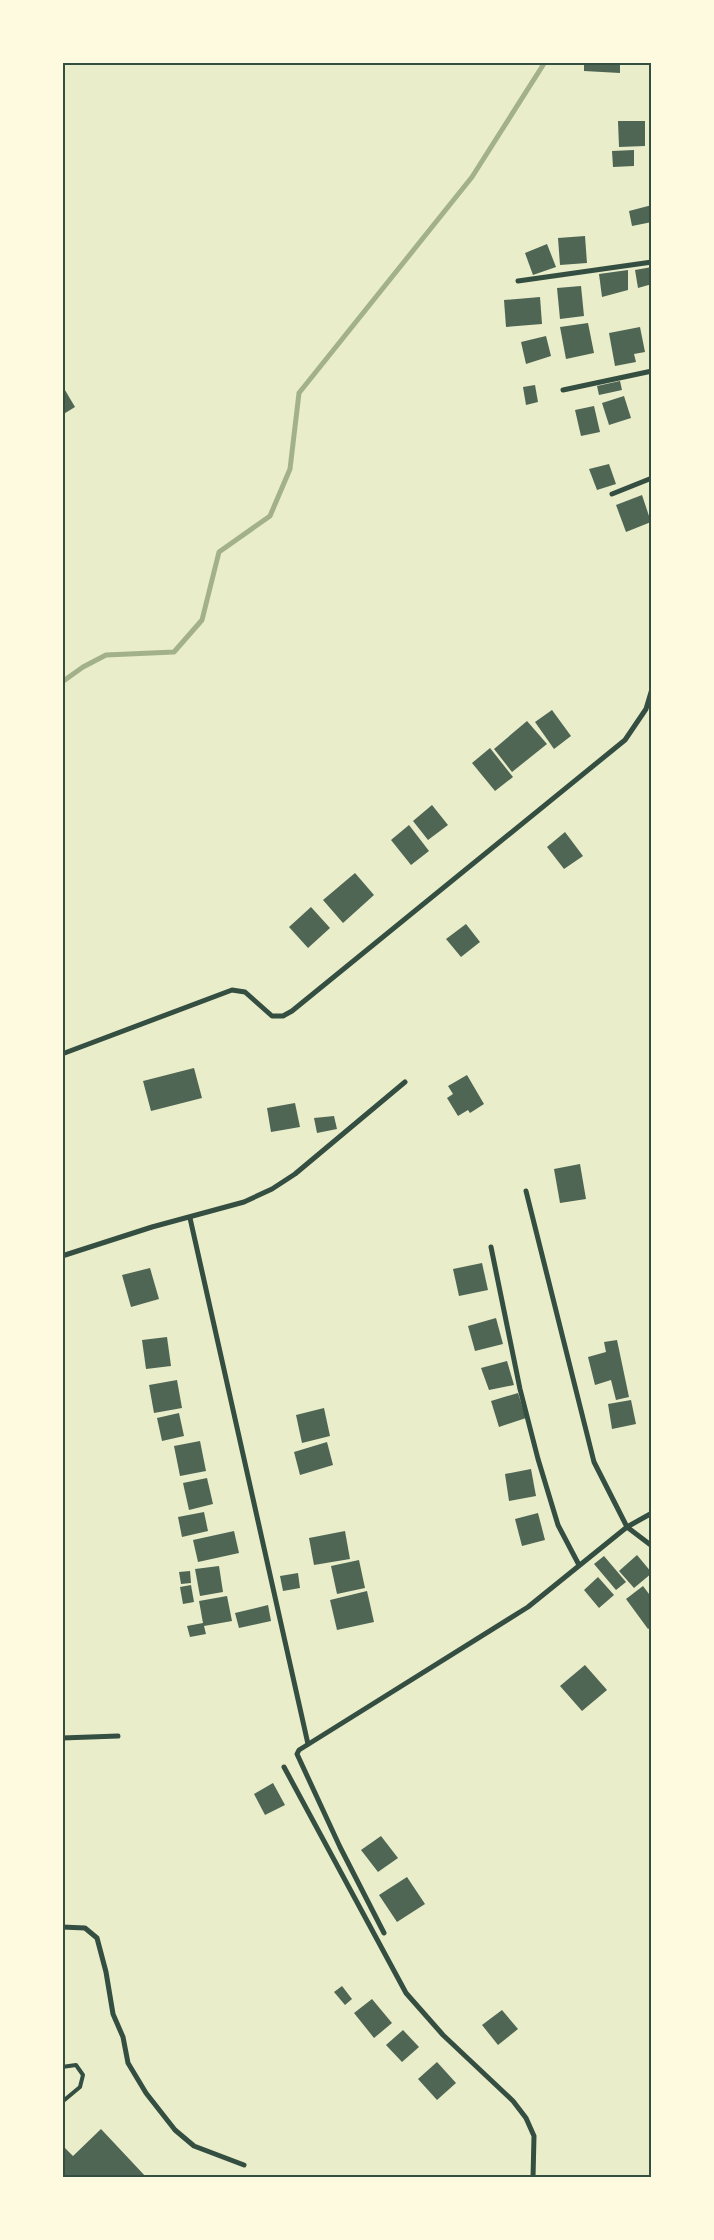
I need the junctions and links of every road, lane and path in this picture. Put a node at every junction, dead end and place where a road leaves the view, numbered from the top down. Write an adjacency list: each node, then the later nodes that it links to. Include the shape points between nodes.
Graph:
1 (652, 262): 2 (street)
2 (518, 281)
3 (652, 371): 4 (street)
4 (563, 390)
5 (652, 478): 6 (street)
6 (612, 494)
7 (652, 688): 8 (street, via 646,709 625,740 292,1012 272,1016 245,992 232,990)
8 (62, 1054)
9 (405, 1082): 11 (street, via 295,1174 272,1189 244,1202)
10 (526, 1191): 15 (street, via 594,1462)
11 (190, 1218): 13 (street); 20 (street)
12 (491, 1247): 17 (street, via 538,1459 558,1525)
13 (62, 1256)
14 (652, 1513): 15 (street)
15 (627, 1527): 16 (street); 17 (street)
16 (652, 1546)
17 (579, 1565): 20 (street, via 521,1612)
18 (118, 1736): 19 (street)
19 (62, 1738)
20 (308, 1744): 23 (street, via 297,1754)
21 (284, 1767): 27 (street, via 406,1993 526,2118 534,2136)
22 (62, 1927): 26 (street, via 84,1928 96,1938 106,1972 112,2014 123,2037 128,2063 146,2093 175,2130 194,2146)
23 (384, 1934)
24 (62, 2067): 25 (lane, via 76,2065 83,2075 80,2087)
25 (62, 2102)
26 (244, 2165)
27 (533, 2178)

